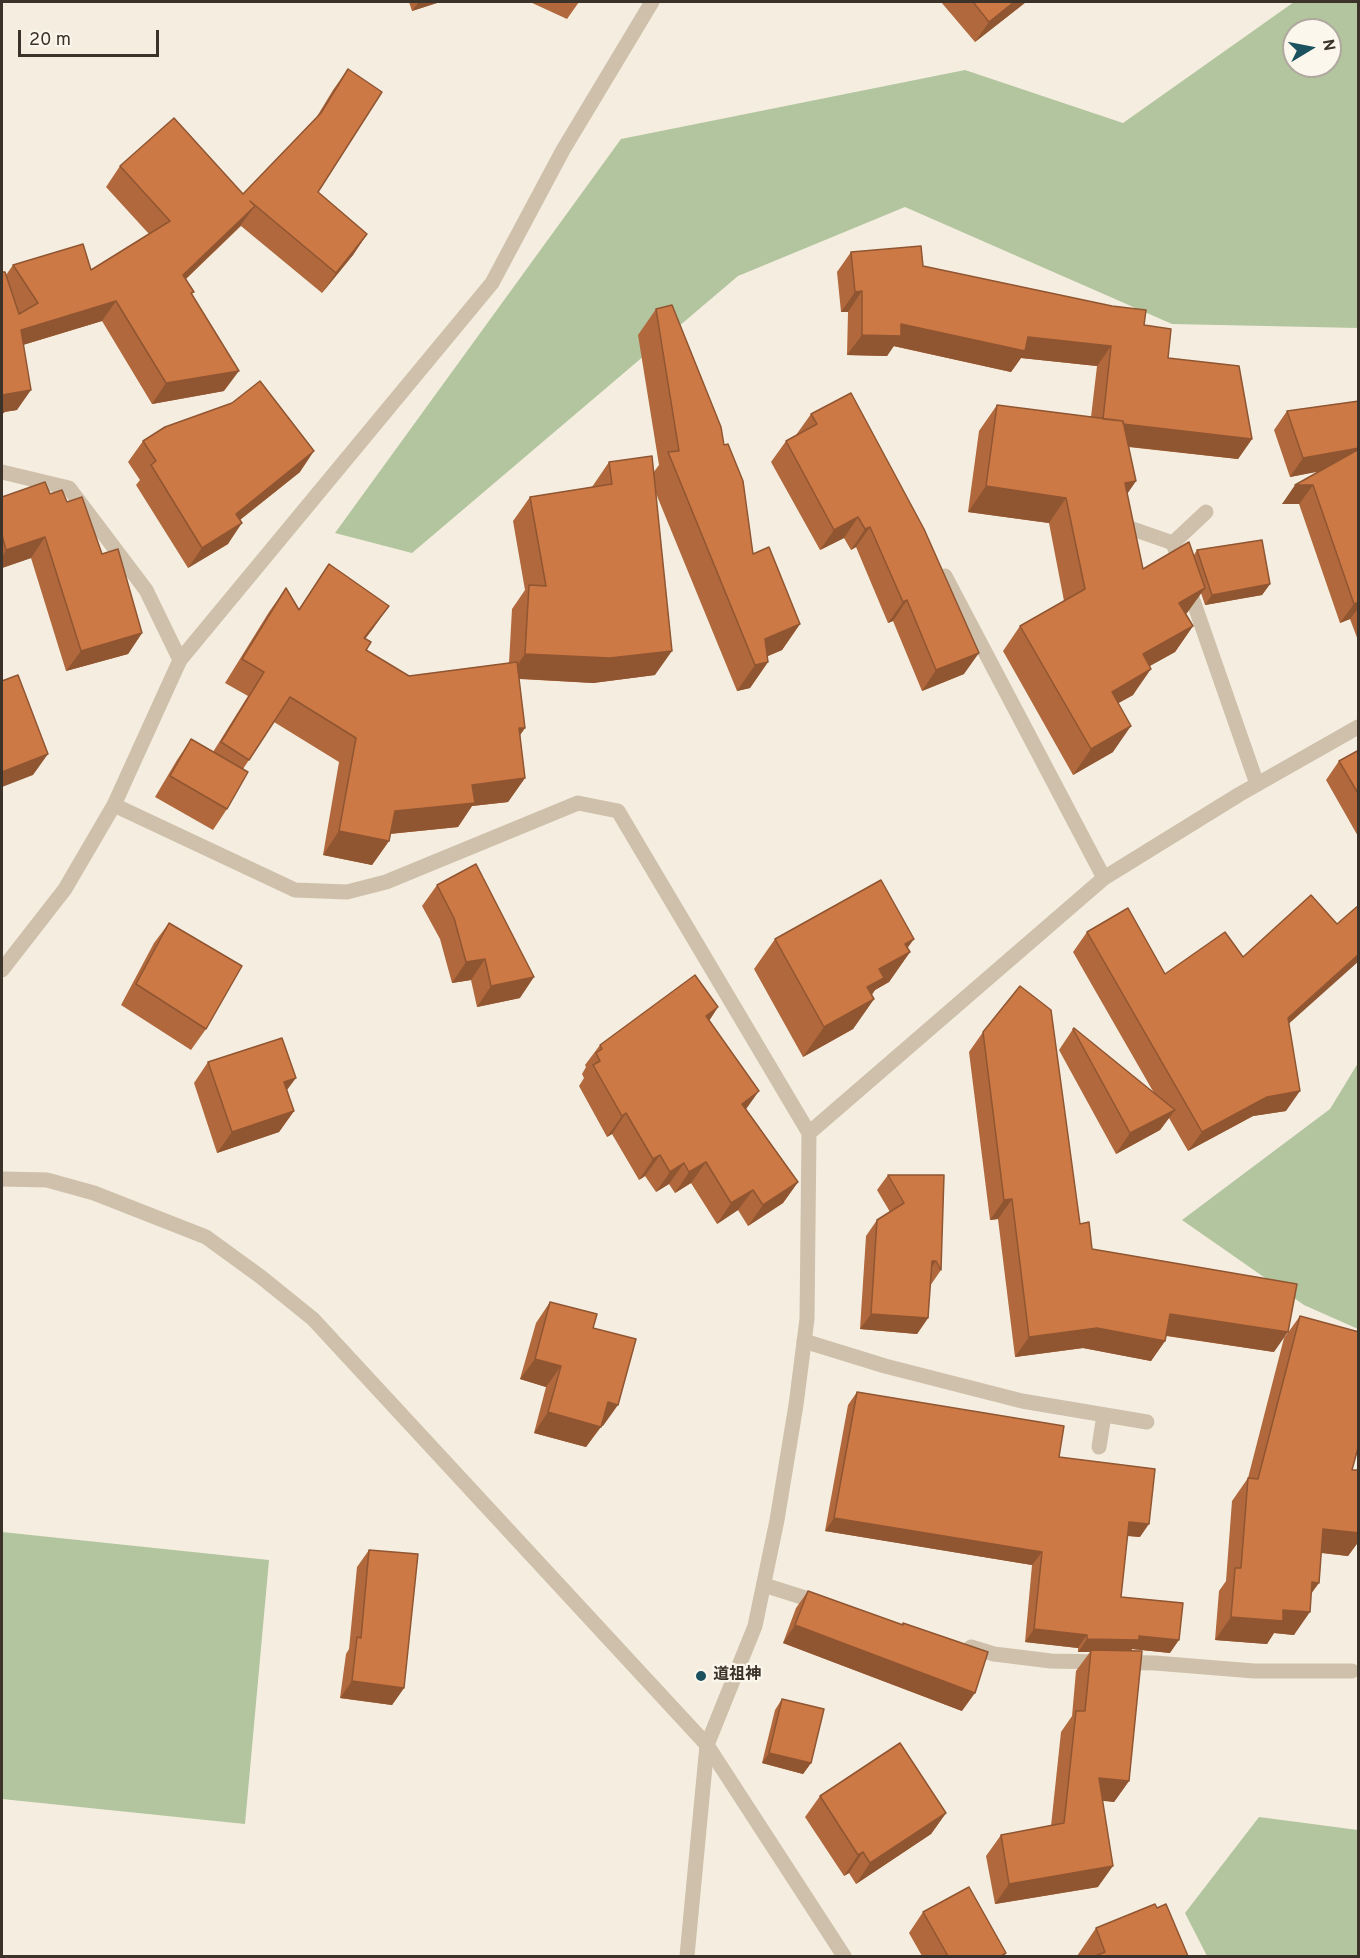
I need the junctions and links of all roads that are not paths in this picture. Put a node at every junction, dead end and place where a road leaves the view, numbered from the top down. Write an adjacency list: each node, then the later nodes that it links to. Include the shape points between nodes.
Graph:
1 (652, 2): 7 (street, via 562,150 492,283)
2 (2, 472): 7 (street, via 69,488 146,590)
3 (1206, 512): 5 (street)
4 (1127, 527): 5 (street)
5 (1173, 543): 9 (street)
6 (945, 576): 11 (street)
7 (180, 660): 10 (street)
8 (1359, 727): 9 (street)
9 (1257, 784): 11 (street)
10 (114, 805): 12 (street, via 65,889); 13 (street, via 295,890 347,892 386,882 578,803 618,811)
11 (1104, 878): 13 (street)
12 (2, 970)
13 (808, 1133): 15 (street)
14 (2, 1179): 23 (street, via 47,1180 94,1193 206,1237 261,1277 313,1319)
15 (804, 1341): 16 (street, via 1022,1401); 19 (street)
16 (1104, 1415): 17 (street); 18 (street)
17 (1147, 1422)
18 (1099, 1447)
19 (764, 1585): 20 (street); 23 (street, via 755,1626)
20 (837, 1607)
21 (960, 1644): 22 (street, via 994,1654 1051,1661 1155,1663 1254,1671)
22 (1352, 1671)
23 (707, 1745): 24 (street); 25 (street)
24 (687, 1956)
25 (844, 1956)

